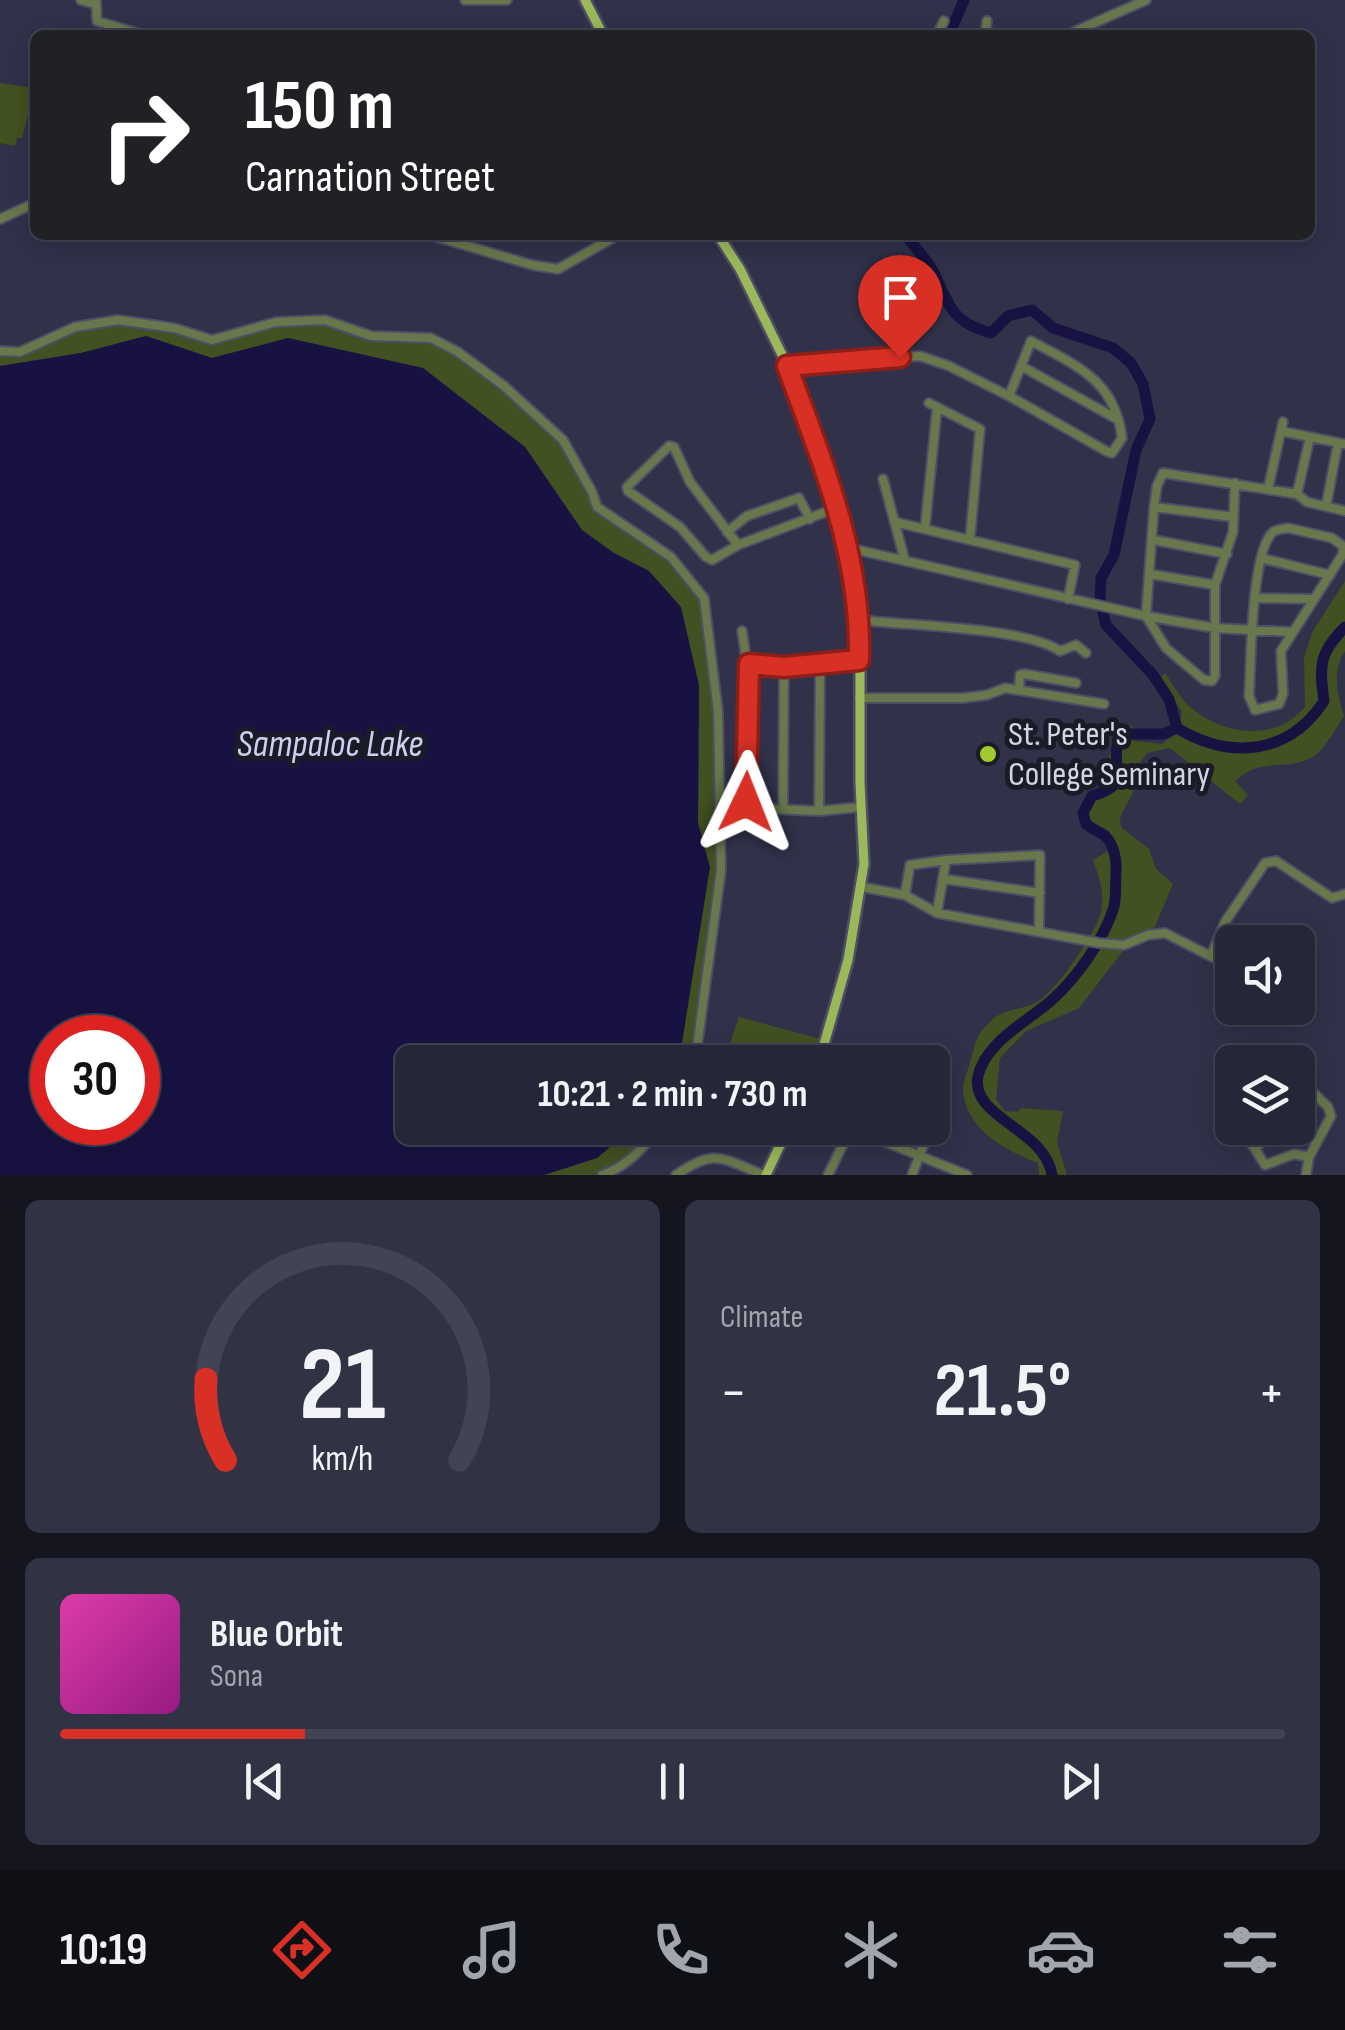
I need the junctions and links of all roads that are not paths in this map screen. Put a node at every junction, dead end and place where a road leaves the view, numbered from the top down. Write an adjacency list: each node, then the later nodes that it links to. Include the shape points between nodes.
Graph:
1 (80, 0): 6 (street)
2 (465, 0): 3 (street)
3 (507, 0)
4 (585, 0): 10 (main road)
5 (1146, 0): 13 (street)
6 (96, 2): 9 (street, via 98,21)
7 (944, 21): 11 (street)
8 (987, 21): 12 (street)
9 (127, 30)
10 (600, 30)
11 (940, 30)
12 (986, 30)
13 (1088, 30)
14 (30, 205): 15 (street)
15 (0, 219)
16 (447, 240): 17 (street, via 558,269)
17 (609, 240)
18 (721, 240): 20 (main road)
19 (0, 351): 80 (street, via 20,352 75,326 118,320 212,340 276,322 326,320 371,336 431,338 445,345 504,386 563,440 597,507 671,557 704,598 718,712 721,870)
20 (787, 366): 22 (street, via 920,356); 32 (main road)
21 (1023, 367): 22 (street); 23 (street); 23 (street, via 1031,341 1102,385)
22 (1009, 396): 23 (street, via 1112,453 1122,438)
23 (1118, 420)
24 (1310, 437): 25 (street); 28 (street, via 1282,426); 29 (street)
25 (1342, 443): 30 (street)
26 (883, 479): 36 (street)
27 (1235, 483): 28 (street); 31 (street, via 1163,472); 34 (street)
28 (1268, 488): 29 (street)
29 (1297, 494): 30 (street)
30 (1326, 506): 33 (street)
31 (1154, 507): 34 (street); 40 (street)
32 (836, 508): 35 (street); 42 (main road)
33 (1345, 512)
34 (1233, 517): 43 (street)
35 (810, 518): 38 (street, via 800,498 747,516); 41 (street)
36 (895, 522): 37 (street); 45 (street)
37 (925, 528): 39 (street); 39 (street, via 933,406 980,429)
38 (727, 532): 41 (street); 41 (street, via 674,447 628,486 680,526 706,557)
39 (970, 539): 51 (street, via 1075,564)
40 (1154, 540): 43 (street); 46 (street)
41 (738, 545)
42 (849, 548): 45 (street); 53 (main road)
43 (1226, 554): 48 (street)
44 (1261, 558): 47 (street); 47 (street, via 1276,530 1332,538 1344,546); 49 (street)
45 (905, 561): 51 (street)
46 (1150, 574): 48 (street); 52 (street)
47 (1330, 574): 50 (street)
48 (1216, 585): 54 (street)
49 (1255, 598): 50 (street); 56 (street)
50 (1313, 599): 57 (street)
51 (1068, 600): 52 (street)
52 (1146, 616): 54 (street); 54 (street, via 1166,648 1212,681)
53 (860, 620): 58 (street, via 988,634 1060,651 1076,645); 59 (main road)
54 (1215, 628): 56 (street)
55 (742, 631): 60 (street)
56 (1252, 632): 57 (street); 57 (street, via 1249,696 1255,710 1279,704 1281,651)
57 (1292, 632)
58 (1086, 653)
59 (859, 660): 61 (street); 65 (main road)
60 (749, 664): 62 (street); 68 (street, via 746,802 749,808)
61 (820, 664): 62 (street); 69 (street)
62 (784, 667): 68 (street)
63 (1076, 683): 64 (street, via 1025,674)
64 (1019, 690): 65 (street, via 962,698); 66 (street)
65 (859, 698): 67 (main road)
66 (1104, 704)
67 (861, 807): 69 (street); 72 (main road)
68 (783, 809): 69 (street)
69 (819, 810)
70 (946, 860): 71 (street); 73 (street, via 1040,855); 75 (street, via 910,866)
71 (944, 878): 73 (street); 76 (street)
72 (862, 888): 75 (street); 81 (main road)
73 (1040, 893): 77 (street)
74 (1345, 894): 78 (street, via 1332,898 1276,861 1265,863)
75 (905, 895): 76 (street)
76 (937, 913): 77 (street)
77 (1039, 930): 78 (street, via 1124,945 1165,933)
78 (1211, 956): 79 (street)
79 (1215, 958)
80 (700, 1045)
81 (824, 1045)
82 (1315, 1095): 83 (street, via 1331,1111)
83 (1316, 1143): 93 (street)
84 (645, 1145): 96 (street)
85 (780, 1145): 97 (main road)
86 (843, 1145): 94 (street)
87 (892, 1145): 92 (street)
88 (923, 1145): 92 (street)
89 (1253, 1145): 91 (street)
90 (1258, 1145): 91 (street)
91 (1255, 1149): 93 (street, via 1265,1165 1294,1154)
92 (919, 1156): 99 (street); 100 (street)
93 (1309, 1157): 101 (street)
94 (829, 1173): 98 (street)
95 (680, 1174): 97 (street, via 702,1157 715,1156)
96 (602, 1175)
97 (765, 1175)
98 (842, 1175)
99 (912, 1175)
100 (967, 1175)
101 (1306, 1175)

